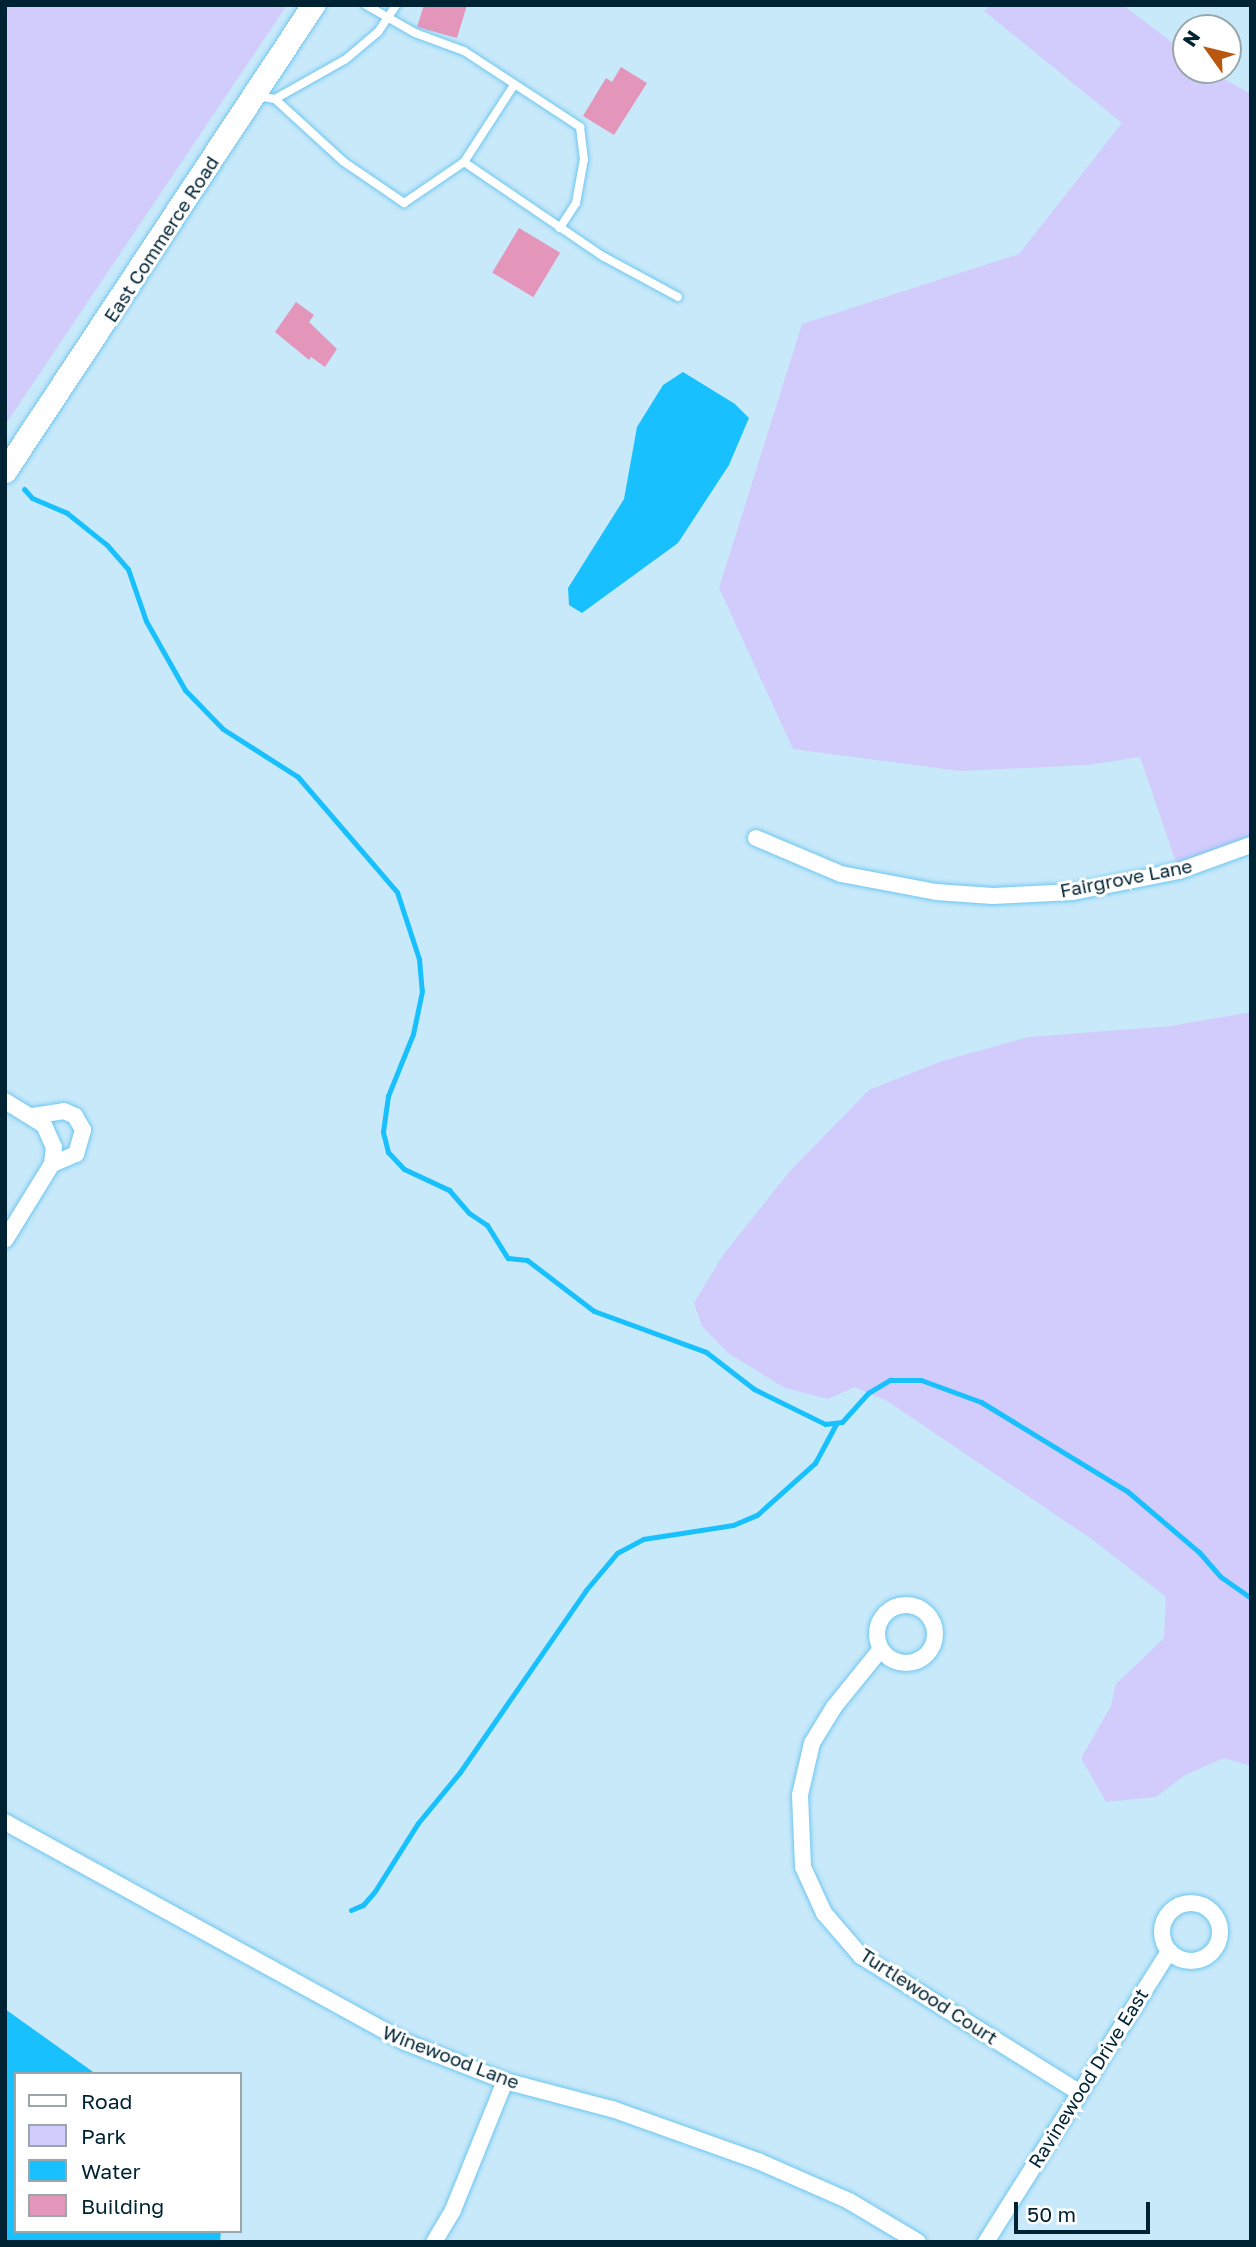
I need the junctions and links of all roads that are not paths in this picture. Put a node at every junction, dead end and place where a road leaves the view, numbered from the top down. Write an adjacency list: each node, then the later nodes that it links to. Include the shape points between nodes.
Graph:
1 (313, 5): 6 (main road, East Commerce Road)
2 (366, 5): 4 (lane)
3 (396, 5): 4 (lane)
4 (388, 17): 5 (lane, via 464,51); 6 (lane, via 378,32 346,59)
5 (514, 85): 7 (lane); 8 (lane, via 580,127 584,159 576,203)
6 (265, 97): 7 (lane, via 344,162 404,203); 10 (main road, East Commerce Road)
7 (464, 162): 8 (lane)
8 (561, 228): 9 (lane)
9 (678, 297)
10 (5, 471)
11 (756, 838): 12 (street, Fairgrove Lane, via 841,874 936,892 993,895 1073,892 1166,874)
12 (1251, 845)
13 (5, 1101): 14 (street)
14 (33, 1116): 15 (street, via 50,1135); 15 (street, via 64,1111 75,1116 83,1130 76,1154)
15 (52, 1164): 16 (street)
16 (5, 1240)
17 (881, 1649): 21 (street, Turtlewood Court, via 834,1707 812,1743 800,1795 803,1867 824,1913 861,1956)
18 (5, 1822): 20 (street, Winewood Lane, via 318,1998 405,2042)
19 (1169, 1951): 21 (street, Ravinewood Drive East)
20 (505, 2081): 22 (street, via 453,2210); 23 (street, Winewood Lane, via 612,2109 758,2161 849,2201)
21 (1077, 2091): 24 (street, Ravinewood Drive East)
22 (434, 2242)
23 (918, 2242)
24 (986, 2242)

